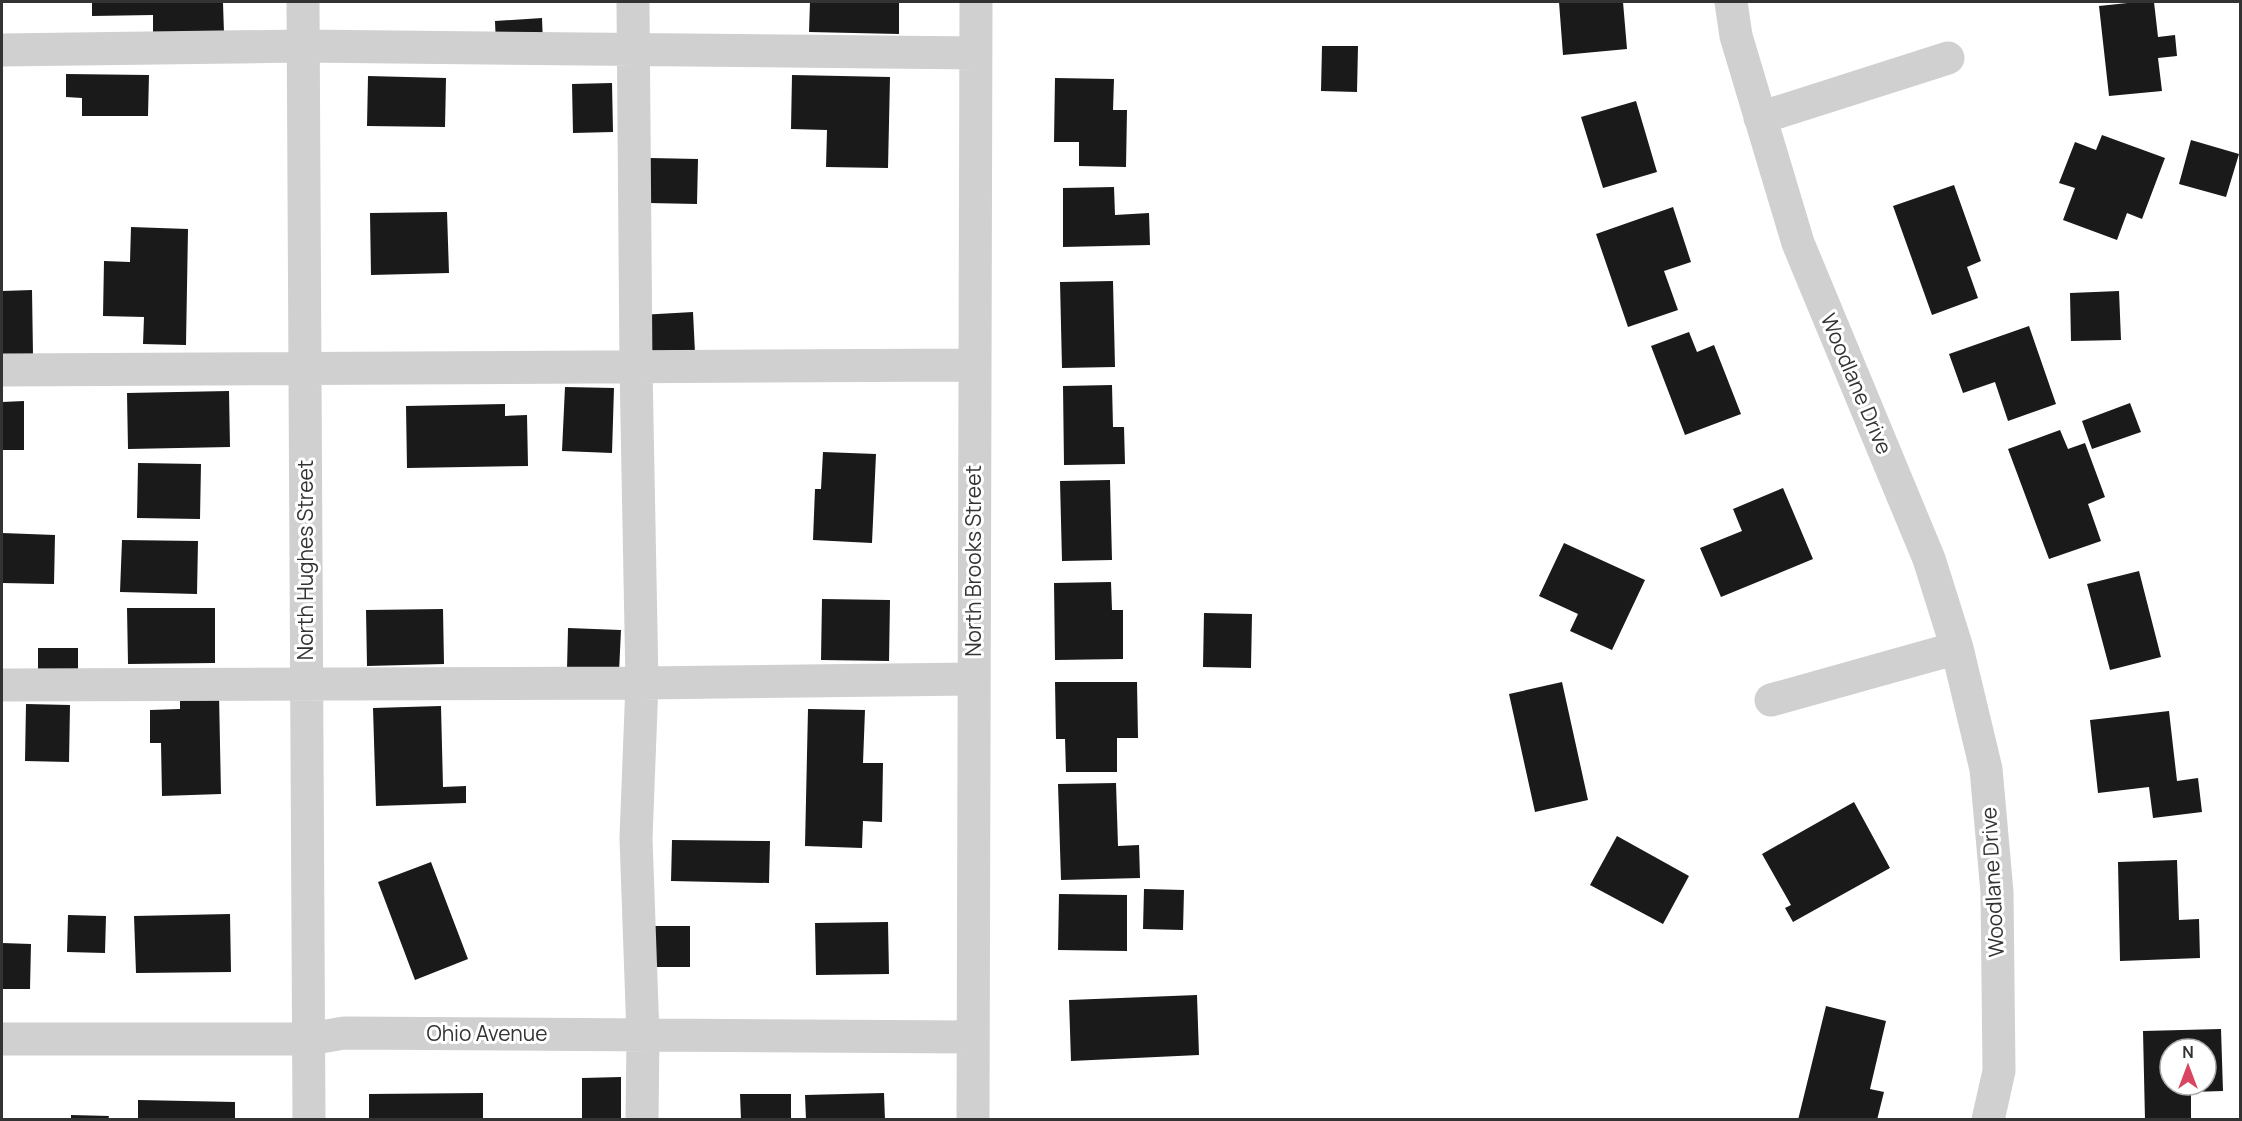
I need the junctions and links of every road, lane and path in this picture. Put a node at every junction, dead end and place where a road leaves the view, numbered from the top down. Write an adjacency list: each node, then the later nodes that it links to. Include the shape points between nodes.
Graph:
1 (303, 2): 5 (street, North Hughes Street)
2 (633, 2): 6 (street)
3 (976, 2): 8 (street, North Brooks Street)
4 (1731, 2): 10 (street, Woodlane Drive, via 1736,36)
5 (303, 46): 6 (street); 7 (street); 13 (street, North Hughes Street)
6 (634, 48): 8 (street); 12 (street)
7 (2, 50)
8 (976, 53): 11 (street, North Brooks Street)
9 (1948, 58): 10 (street)
10 (1760, 118): 15 (street, Woodlane Drive, via 1798,243 1929,558)
11 (975, 365): 12 (street); 16 (street, North Brooks Street)
12 (636, 367): 13 (street); 17 (street)
13 (305, 369): 14 (street); 18 (street, North Hughes Street)
14 (2, 370)
15 (1957, 648): 20 (street); 28 (street, Woodlane Drive, via 1986,769 1997,892 1999,1071)
16 (974, 679): 17 (street); 22 (street, North Brooks Street)
17 (642, 683): 18 (street); 21 (street, via 636,838)
18 (307, 684): 19 (street); 24 (street, North Hughes Street)
19 (2, 685)
20 (1771, 700)
21 (643, 1035): 22 (street, Ohio Avenue); 24 (street, Ohio Avenue, via 344,1033); 26 (street)
22 (972, 1037): 27 (street, North Brooks Street)
23 (2, 1039): 24 (street, Ohio Avenue)
24 (309, 1039): 25 (street, North Hughes Street)
25 (309, 1119)
26 (642, 1119)
27 (973, 1119)
28 (1988, 1119)

